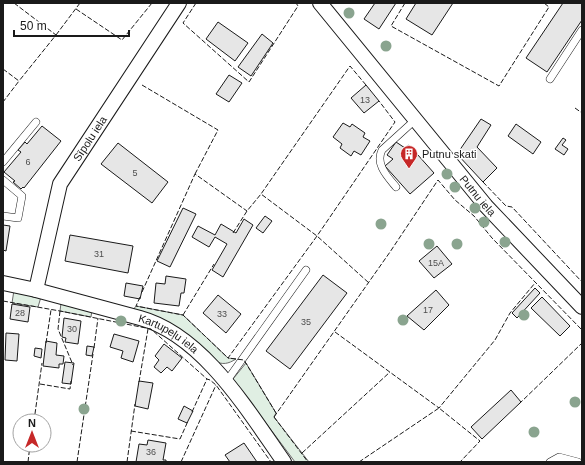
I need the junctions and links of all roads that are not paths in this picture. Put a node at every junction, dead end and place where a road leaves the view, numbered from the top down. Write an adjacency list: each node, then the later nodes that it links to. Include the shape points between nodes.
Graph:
1 (179, 3): 13 (street, Sīpolu iela, via 60,184)
2 (320, 3): 5 (street, Putnu iela)
3 (582, 30): 4 (lane)
4 (550, 79)
5 (415, 120): 9 (lane, via 380,154 381,167); 14 (street, Putnu iela, via 486,206)
6 (36, 122): 7 (lane)
7 (3, 162)
8 (3, 180): 10 (lane, via 22,196 18,218)
9 (396, 187)
10 (3, 216)
11 (306, 270): 15 (lane)
12 (3, 283): 13 (street, Kartupeļu iela)
13 (36, 290): 15 (street, Kartupeļu iela, via 152,321 177,335)
14 (582, 307)
15 (226, 382): 16 (street, Kartupeļu iela)
16 (284, 462)
17 (550, 462): 18 (lane, via 559,457)
18 (578, 462)

